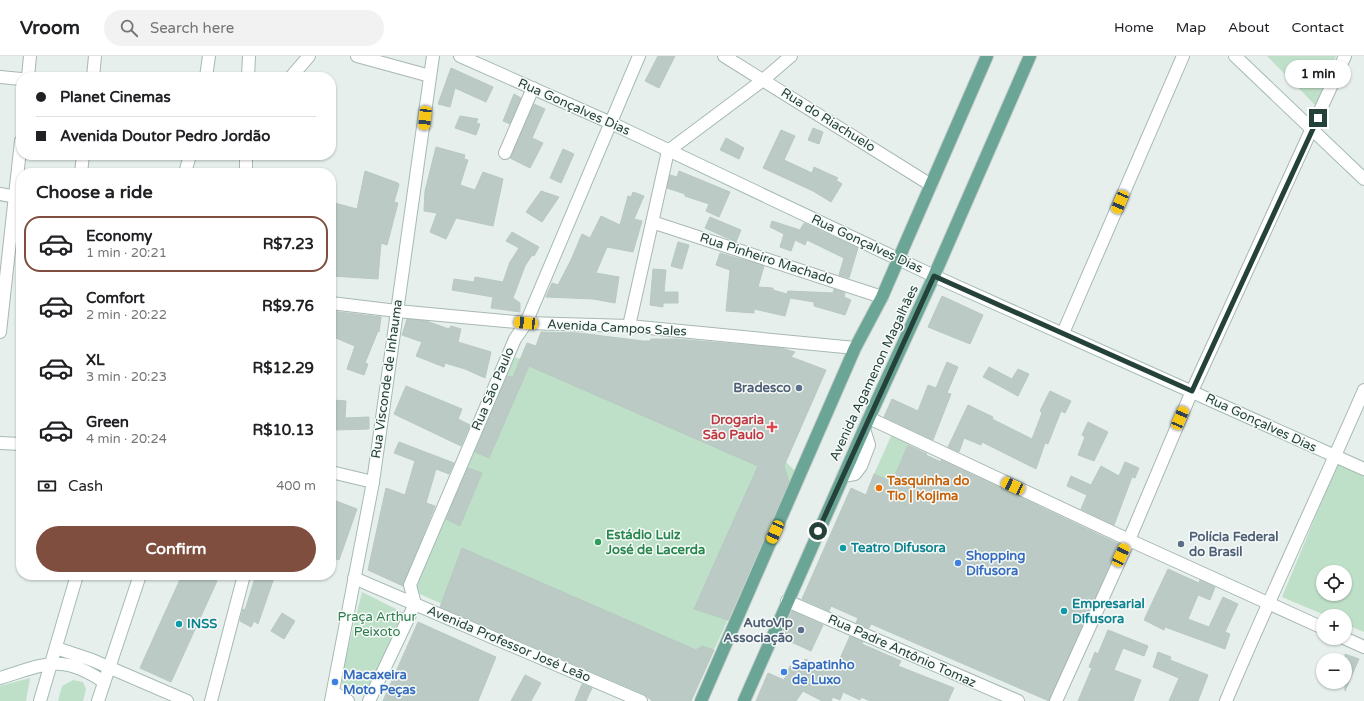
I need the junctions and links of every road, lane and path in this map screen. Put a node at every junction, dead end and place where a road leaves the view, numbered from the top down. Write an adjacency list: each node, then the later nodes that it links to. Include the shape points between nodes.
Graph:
1 (30, 56): 17 (street)
2 (95, 56): 18 (street)
3 (209, 56): 19 (street)
4 (249, 56): 20 (street)
5 (309, 56): 21 (street)
6 (357, 56): 22 (street)
7 (433, 56): 22 (street, Rua Visconde de Inhauma)
8 (460, 56): 26 (street, Rua Gonçalves Dias)
9 (638, 56): 27 (street, Rua São Paulo)
10 (724, 56): 25 (street, Rua do Riachuelo)
11 (791, 56): 25 (street)
12 (987, 56): 32 (main road, Avenida Agamenon Magalhães)
13 (1030, 56): 38 (main road, Avenida Agamenon Magalhães)
14 (1183, 56): 45 (street)
15 (1235, 56): 28 (street)
16 (1345, 56): 28 (street)
17 (28, 72)
18 (93, 72)
19 (207, 72)
20 (248, 72)
21 (295, 72)
22 (430, 76): 41 (street, Rua Visconde de Inhauma)
23 (0, 77): 24 (street)
24 (16, 79)
25 (763, 80): 29 (street); 32 (street, Rua do Riachuelo)
26 (533, 88): 27 (street, Rua Gonçalves Dias); 30 (street)
27 (611, 123): 29 (street, Rua Gonçalves Dias); 42 (street, Rua São Paulo)
28 (1312, 130): 31 (street); 48 (street)
29 (668, 151): 36 (street); 37 (street, Rua Gonçalves Dias)
30 (505, 153)
31 (1364, 179)
32 (930, 185): 37 (main road, Avenida Agamenon Magalhães)
33 (0, 194): 34 (street)
34 (16, 197)
35 (16, 212): 44 (street)
36 (652, 222): 39 (street, Rua Pinheiro Machado); 43 (street)
37 (898, 258): 38 (street, Rua Gonçalves Dias); 39 (main road, Avenida Agamenon Magalhães)
38 (934, 276): 45 (street, Rua Gonçalves Dias); 49 (main road, Avenida Agamenon Magalhães)
39 (882, 297): 46 (main road, Avenida Agamenon Magalhães)
40 (336, 304): 41 (street, Avenida Campos Sales)
41 (397, 311): 42 (street, Avenida Campos Sales); 55 (street, Rua Visconde de Inhauma)
42 (526, 323): 43 (street, Avenida Campos Sales); 63 (street, Rua São Paulo, via 515,339 410,585)
43 (629, 326): 46 (street, Avenida Campos Sales)
44 (0, 332)
45 (1063, 333): 48 (street, Rua Gonçalves Dias)
46 (855, 348): 80 (main road, Avenida Agamenon Magalhães)
47 (1364, 390): 52 (street)
48 (1192, 391): 52 (street, Rua Gonçalves Dias); 56 (street)
49 (868, 418): 56 (street); 61 (main road, Avenida Agamenon Magalhães)
50 (0, 443): 51 (street)
51 (16, 444)
52 (1335, 457): 53 (street, Rua Gonçalves Dias); 62 (street)
53 (1364, 469)
54 (336, 473): 55 (street)
55 (373, 482): 57 (street, Rua Visconde de Inhauma)
56 (1128, 540): 62 (street); 83 (street)
57 (354, 578): 63 (street, Avenida Professor José Leão); 72 (street, Rua Visconde de Inhauma)
58 (76, 580): 67 (street)
59 (138, 580): 69 (street)
60 (243, 580): 76 (street)
61 (787, 601): 81 (main road, Avenida Agamenon Magalhães); 82 (street, Rua Padre Antônio Tomaz)
62 (1267, 603): 64 (street); 84 (street)
63 (415, 604): 78 (street); 79 (street, Avenida Professor José Leão)
64 (1316, 625)
65 (1352, 642): 66 (street)
66 (1364, 647)
67 (56, 648): 68 (street); 69 (street)
68 (51, 663): 70 (street); 71 (street, via 73,666); 73 (street)
69 (110, 668): 71 (street); 75 (street)
70 (0, 678)
71 (104, 682): 74 (street)
72 (332, 696): 77 (street)
73 (40, 701)
74 (98, 701)
75 (187, 701)
76 (211, 701)
77 (348, 701)
78 (368, 701)
79 (641, 701)
80 (702, 701)
81 (744, 701)
82 (1018, 701)
83 (1056, 701)
84 (1226, 701)

